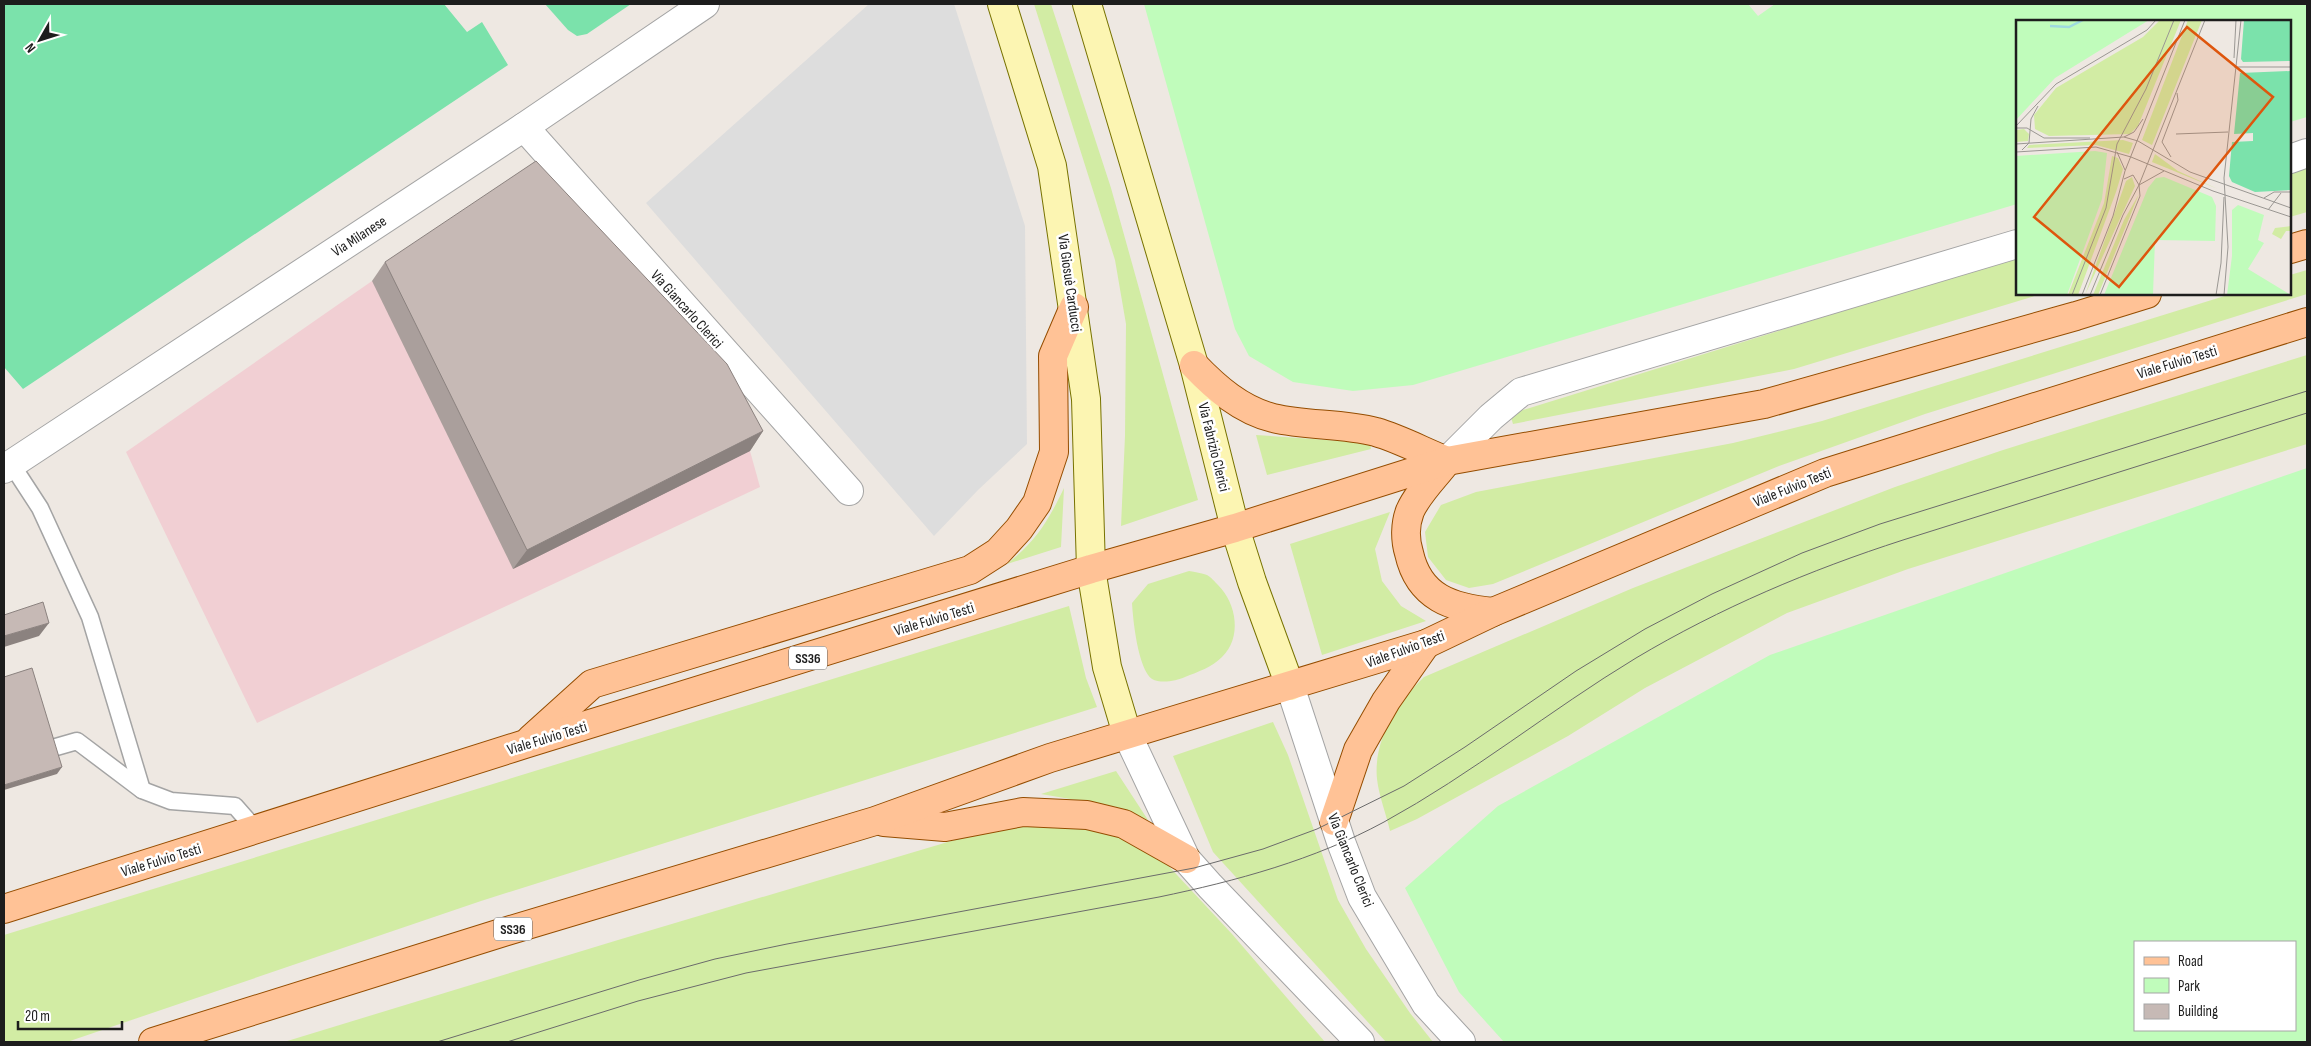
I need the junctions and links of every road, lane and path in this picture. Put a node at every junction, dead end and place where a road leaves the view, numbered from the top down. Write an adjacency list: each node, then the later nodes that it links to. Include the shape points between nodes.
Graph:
1 (705, 4): 4 (street, Via Milanese)
2 (1002, 4): 11 (main road, Via Giosuè Carducci, via 1052,166)
3 (1087, 4): 13 (main road)
4 (524, 127): 15 (street, Via Milanese); 16 (street, Via Giancarlo Clerici)
5 (2307, 153): 6 (street)
6 (2291, 159)
7 (2016, 244): 14 (street, Viale Fulvio Testi, via 1520,392)
8 (2307, 244): 9 (main road)
9 (2291, 249)
10 (2143, 295): 14 (main road, Viale Fulvio Testi, via 1764,404)
11 (1074, 307): 18 (main road, Via Giosuè Carducci, via 1086,399); 23 (main road, via 1053,356 1054,452 1037,503 998,552 970,570 592,684)
12 (2307, 322): 19 (main road, Viale Fulvio Testi, via 1825,473)
13 (1194, 365): 14 (main road, via 1240,404 1273,418 1376,433); 17 (main road, Via Fabrizio Clerici)
14 (1447, 461): 17 (main road, Viale Fulvio Testi); 19 (main road, via 1408,517 1407,548 1412,565 1418,579 1446,602)
15 (6, 465): 25 (lane, via 40,508 90,617)
16 (850, 491)
17 (1235, 528): 18 (main road, Viale Fulvio Testi); 21 (main road)
18 (1091, 569): 22 (main road, via 1107,666); 23 (main road, Viale Fulvio Testi / SS36)
19 (1493, 612): 20 (main road, Viale Fulvio Testi)
20 (1426, 644): 21 (main road, Viale Fulvio Testi); 27 (main road, via 1358,750)
21 (1290, 686): 22 (main road, Viale Fulvio Testi); 27 (street, Via Giancarlo Clerici)
22 (1127, 734): 26 (main road, Viale Fulvio Testi / SS36, via 1050,758); 29 (street)
23 (525, 744): 28 (main road, Viale Fulvio Testi / SS36)
24 (4, 762): 25 (lane, via 77,741)
25 (142, 790): 28 (lane, via 171,801 235,806)
26 (876, 821): 29 (main road, via 946,828 1023,812 1086,815 1124,824); 31 (main road, Viale Fulvio Testi / SS36)
27 (1334, 821): 33 (street, Via Giancarlo Clerici, via 1362,897 1426,1004)
28 (256, 830): 30 (main road, Viale Fulvio Testi / SS36)
29 (1186, 859): 32 (street)
30 (4, 909)
31 (152, 1042)
32 (1360, 1042)
33 (1461, 1042)

